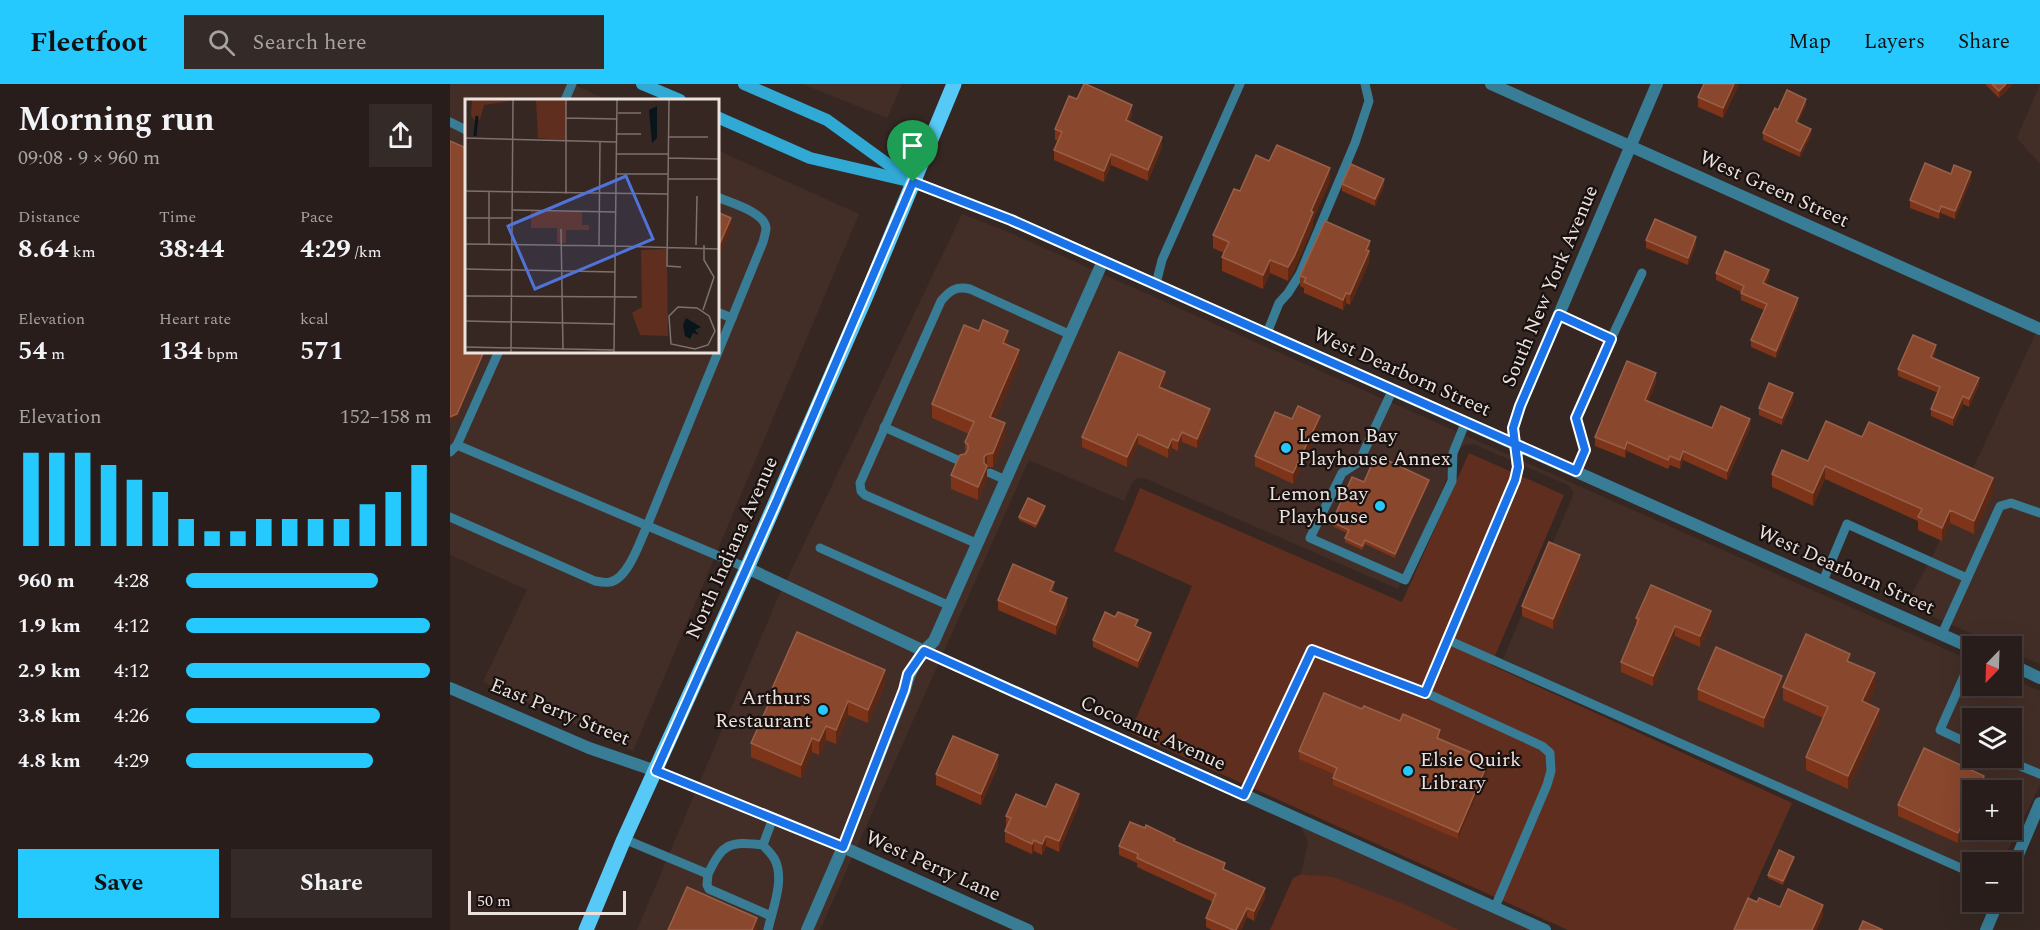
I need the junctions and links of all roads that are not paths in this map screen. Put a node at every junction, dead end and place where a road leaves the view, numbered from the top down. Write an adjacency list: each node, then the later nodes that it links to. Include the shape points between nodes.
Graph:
1 (572, 84): 9 (lane)
2 (642, 84): 10 (main road)
3 (744, 84): 15 (main road, via 827,120)
4 (954, 84): 15 (main road, North Indiana Avenue)
5 (1240, 84): 19 (lane, via 1161,260)
6 (1365, 84): 24 (lane, via 1369,101 1355,143 1300,274 1279,303)
7 (1491, 84): 14 (street, West Green Street)
8 (1657, 84): 14 (street, South New York Avenue)
9 (565, 99)
10 (678, 99)
11 (718, 117): 15 (main road, via 810,158)
12 (450, 122): 13 (lane)
13 (465, 130)
14 (1630, 146): 21 (street, South New York Avenue); 23 (street, West Green Street)
15 (913, 182): 17 (street, West Dearborn Street); 42 (main road, North Indiana Avenue)
16 (718, 197): 22 (lane, via 755,213 766,227)
17 (1103, 261): 19 (street, West Dearborn Street); 25 (street)
18 (1642, 273): 26 (lane)
19 (1156, 284): 24 (street, West Dearborn Street)
20 (718, 312): 22 (lane)
21 (1559, 315): 26 (lane); 31 (street, South New York Avenue, via 1520,406 1513,428)
22 (732, 318): 39 (lane)
23 (2040, 330)
24 (1267, 333): 28 (street, West Dearborn Street)
25 (1071, 335): 30 (lane, via 970,289 950,290 941,301); 36 (street)
26 (1611, 339): 34 (lane, via 1576,418 1585,450)
27 (499, 352): 32 (lane)
28 (1393, 389): 29 (street, West Dearborn Street); 29 (lane, via 1359,462 1342,473 1310,538 1405,580 1452,481 1453,453)
29 (1466, 422): 31 (street, West Dearborn Street)
30 (884, 428): 33 (lane); 40 (lane, via 860,483 861,491)
31 (1515, 444): 34 (street, West Dearborn Street); 47 (street, South New York Avenue, via 1515,480)
32 (453, 448): 39 (lane)
33 (962, 462)
34 (1576, 471): 44 (street, West Dearborn Street)
35 (990, 473): 36 (lane)
36 (1006, 480): 40 (street)
37 (2040, 513): 43 (lane, via 2011,503 2000,506)
38 (450, 517): 39 (lane, via 595,581 609,582 618,579 627,568)
39 (647, 526): 42 (lane)
40 (978, 544): 45 (street)
41 (820, 548): 45 (lane)
42 (747, 568): 49 (street, Cocoanut Avenue); 57 (main road, North Indiana Avenue)
43 (1967, 578): 44 (lane, via 1847,524); 46 (lane)
44 (1823, 581): 46 (street, West Dearborn Street)
45 (950, 606): 49 (street, via 934,641)
46 (1942, 634): 48 (street, West Dearborn Street)
47 (1448, 640): 54 (lane); 66 (lane)
48 (1962, 643)
49 (924, 651): 59 (street, Cocoanut Avenue); 64 (street, via 908,674)
50 (2022, 670): 51 (street)
51 (2040, 678)
52 (1962, 680): 55 (lane, via 1940,730)
53 (450, 688): 57 (street, East Perry Street, via 589,748)
54 (1425, 693): 59 (lane, via 1312,650); 68 (lane, via 1550,753 1547,785)
55 (1962, 740)
56 (2022, 767): 58 (lane)
57 (656, 771): 61 (street, West Perry Lane); 62 (main road, North Indiana Avenue)
58 (2040, 774)
59 (1244, 795): 68 (street, Cocoanut Avenue)
60 (2040, 803): 65 (street)
61 (773, 818): 63 (lane); 64 (street, West Perry Lane)
62 (624, 839): 67 (lane); 71 (main road, North Indiana Avenue)
63 (763, 845): 67 (lane, via 727,845); 70 (lane, via 776,861 778,871)
64 (843, 847): 73 (street); 74 (street, West Perry Lane)
65 (2019, 852)
66 (1962, 869)
67 (708, 874): 70 (lane, via 709,889)
68 (1495, 907): 75 (street, Cocoanut Avenue)
69 (1994, 912): 76 (street)
70 (771, 916): 72 (lane)
71 (586, 930)
72 (768, 930)
73 (807, 930)
74 (1028, 930)
75 (1545, 930)
76 (1986, 930)

